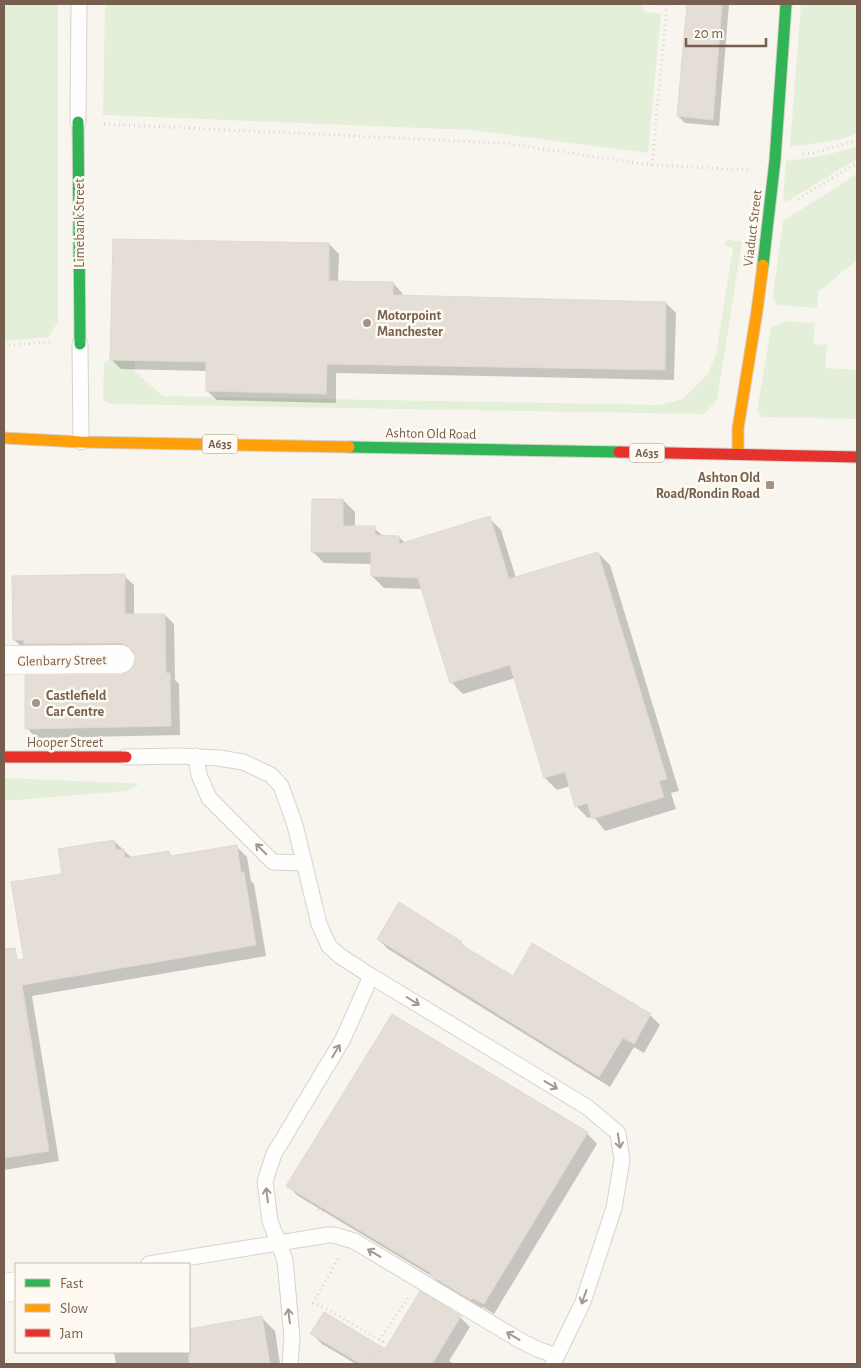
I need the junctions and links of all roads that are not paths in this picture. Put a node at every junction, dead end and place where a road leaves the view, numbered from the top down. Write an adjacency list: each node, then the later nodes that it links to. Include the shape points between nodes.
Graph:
1 (79, 4): 3 (lane, Limebank Street)
2 (786, 4): 7 (main road, Viaduct Street, via 775,160 757,311 738,428)
3 (78, 122): 4 (main road, Limebank Street)
4 (80, 344): 6 (lane, Limebank Street)
5 (4, 438): 6 (main road, Ashton Old Road / A635)
6 (81, 442): 7 (main road, Ashton Old Road / A635)
7 (738, 454): 8 (main road, Ashton Old Road / A635)
8 (857, 457)
9 (120, 659): 10 (street, Glenbarry Street)
10 (4, 660)
11 (4, 756): 13 (main road, Hooper Street)
12 (196, 756): 13 (lane); 14 (lane, one-way to 12, via 273,862 209,798 199,775); 14 (lane, via 243,762 271,776 281,786)
13 (126, 757)
14 (304, 863): 15 (lane, via 319,924 329,946)
15 (371, 976): 16 (lane, one-way to 15, via 270,1221 265,1180 274,1154 343,1039); 18 (lane, one-way to 18, via 587,1106 618,1132 622,1160 614,1208 583,1302)
16 (277, 1242): 17 (lane); 18 (lane, one-way to 16, via 354,1241 334,1235); 19 (lane, one-way to 16, via 292,1338 285,1260)
17 (155, 1263)
18 (555, 1360)
19 (290, 1364)

